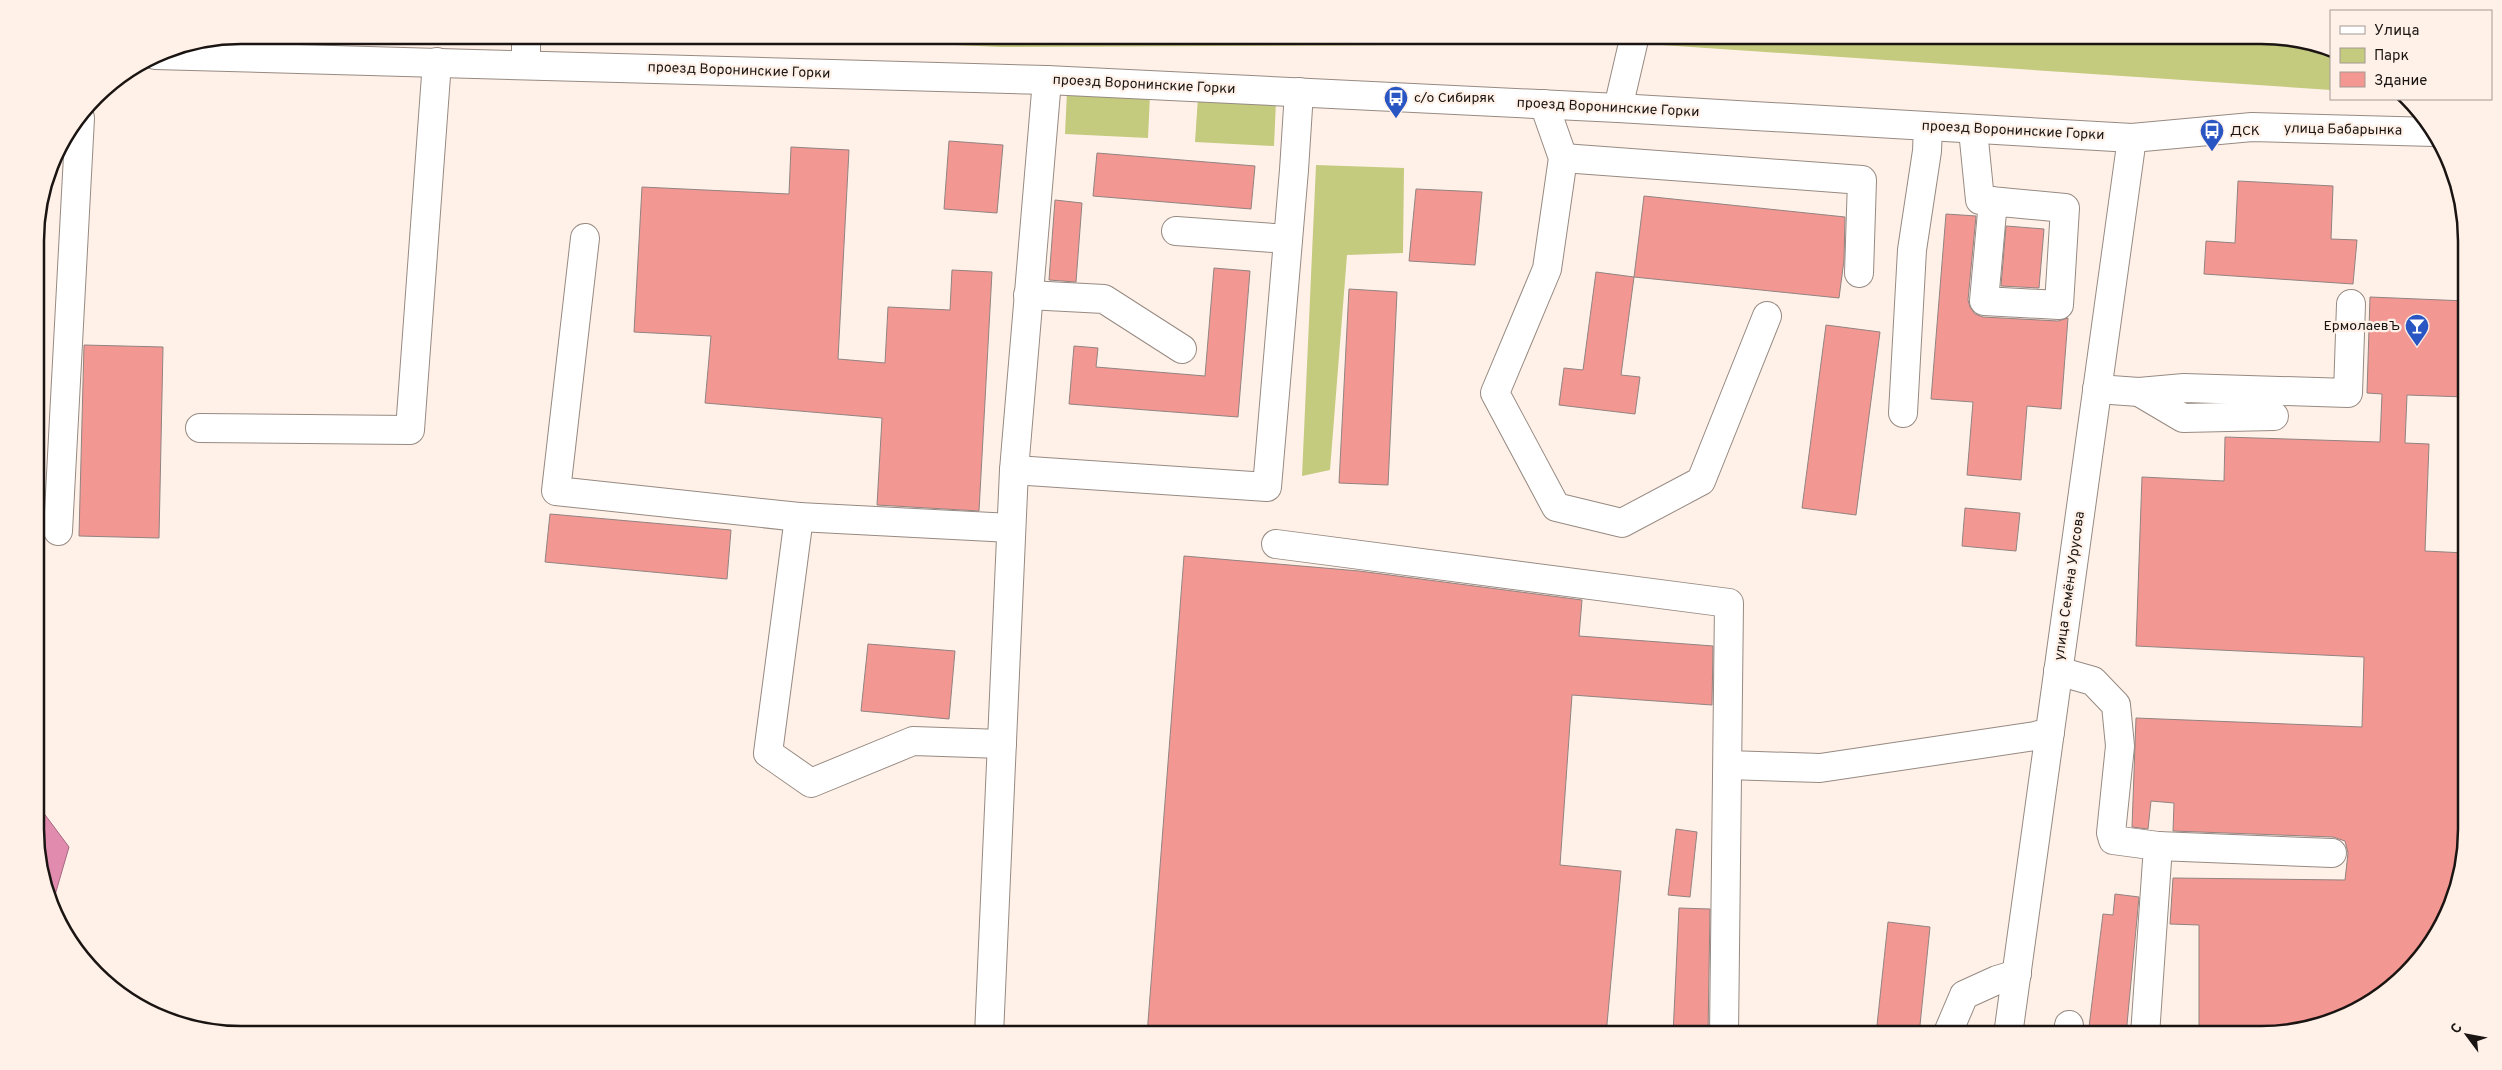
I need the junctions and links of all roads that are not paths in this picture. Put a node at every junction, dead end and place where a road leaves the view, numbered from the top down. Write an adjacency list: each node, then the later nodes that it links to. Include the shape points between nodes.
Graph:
1 (526, 44): 5 (street)
2 (1633, 44): 9 (street)
3 (173, 55): 4 (street, проезд Воронинские Горки)
4 (437, 62): 5 (street, проезд Воронинские Горки); 29 (street, via 410,430)
5 (526, 64): 6 (street, проезд Воронинские Горки)
6 (1047, 80): 7 (street, проезд Воронинские Горки); 21 (street)
7 (1299, 92): 8 (street, проезд Воронинские Горки); 19 (street)
8 (1544, 104): 9 (street, проезд Воронинские Горки); 15 (street)
9 (1618, 108): 11 (street, проезд Воронинские Горки)
10 (79, 127): 33 (street)
11 (1928, 127): 12 (street, проезд Воронинские Горки); 27 (street, via 1912,250)
12 (1973, 130): 14 (street, проезд Воронинские Горки); 16 (street, via 1980,200)
13 (2425, 132): 14 (street, улица Бабарынка, via 2252,127)
14 (2132, 138): 25 (street, улица Семёна Урусова)
15 (1563, 158): 20 (street, via 1862,180); 23 (street, via 1548,269 1495,394 1556,507 1622,523 1701,481)
16 (1993, 201)
17 (1176, 231): 19 (street)
18 (585, 238): 31 (street, via 556,491)
19 (1288, 239): 30 (street, via 1267,487)
20 (1859, 273)
21 (1028, 295): 24 (street, via 1104,299); 30 (street)
22 (2351, 304): 26 (street, via 2348,393 2184,388)
23 (1767, 316)
24 (1182, 349)
25 (2096, 389): 26 (street); 35 (street, улица Семёна Урусова)
26 (2139, 392): 28 (street, via 2183,418)
27 (1903, 413)
28 (2274, 416)
29 (200, 428)
30 (1014, 470): 32 (street)
31 (799, 517): 32 (street); 37 (street, via 768,754 812,783 913,741)
32 (1011, 528): 37 (street)
33 (58, 531)
34 (1276, 544): 38 (street, via 1729,603)
35 (2058, 670): 36 (street, улица Семёна Урусова); 39 (street, via 2093,681 2116,705 2120,746 2111,833 2114,840)
36 (2050, 732): 38 (street, via 1820,768); 41 (street, улица Семёна Урусова)
37 (1002, 744): 42 (street)
38 (1728, 765): 43 (street)
39 (2158, 846): 40 (street); 46 (street)
40 (2332, 853)
41 (2017, 974): 44 (street, via 1964,995); 45 (street, улица Семёна Урусова)
42 (990, 1026)
43 (1724, 1026)
44 (1951, 1026)
45 (2009, 1026)
46 (2146, 1026)

